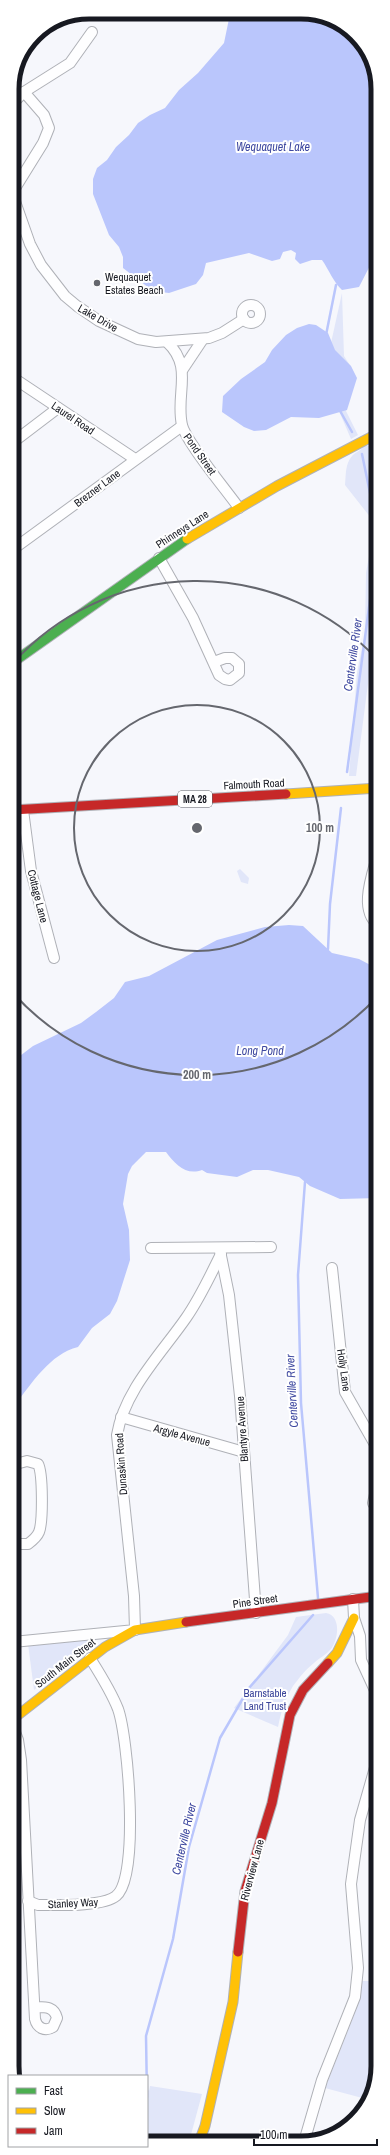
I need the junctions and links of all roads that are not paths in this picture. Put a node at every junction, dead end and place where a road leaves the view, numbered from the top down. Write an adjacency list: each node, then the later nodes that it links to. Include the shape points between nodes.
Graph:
1 (92, 32): 2 (street, via 70,63)
2 (24, 92): 3 (street); 4 (street, via 44,115 49,128 43,143)
3 (19, 97)
4 (19, 182)
5 (19, 216): 8 (street, Lake Drive, via 34,253 65,296 87,314 128,335 146,341)
6 (244, 319): 7 (street, Lake Drive, via 222,333)
7 (203, 338): 8 (street, Lake Drive); 9 (street)
8 (167, 342): 9 (street, via 179,355)
9 (183, 369): 12 (street, Pond Street)
10 (19, 382): 11 (street, Laurel Road)
11 (58, 408): 13 (street); 15 (street, Laurel Road)
12 (182, 426): 15 (street, Brezner Lane); 16 (street, Pond Street)
13 (19, 438)
14 (371, 438): 16 (main road, Phinneys Lane)
15 (135, 459): 17 (street, Brezner Lane)
16 (239, 508): 18 (main road, Phinneys Lane)
17 (19, 545)
18 (159, 558): 19 (main road, Phinneys Lane); 20 (street)
19 (19, 658)
20 (214, 662)
21 (371, 788): 23 (main road, Falmouth Road / MA 28)
22 (19, 810): 23 (main road, Falmouth Road / MA 28)
23 (23, 810): 26 (street, Cottage Lane, via 31,871)
24 (371, 889): 25 (street, via 368,904)
25 (371, 917)
26 (54, 958)
27 (272, 1247): 29 (street)
28 (151, 1248): 29 (street)
29 (220, 1250): 31 (street, Dunaskin Road, via 206,1284 187,1316 133,1390); 33 (street, Blantyre Avenue, via 229,1295)
30 (332, 1268): 32 (street, Holly Lane, via 345,1392)
31 (121, 1417): 33 (street, Argyle Avenue); 40 (street, Dunaskin Road, via 117,1435 134,1596)
32 (371, 1438)
33 (244, 1452): 38 (street, Blantyre Avenue)
34 (19, 1463): 35 (street, via 27,1461 38,1464 41,1476 41,1514 37,1536 28,1544)
35 (19, 1544)
36 (371, 1597): 37 (main road, Pine Street)
37 (353, 1599): 38 (main road, Pine Street); 39 (street, Riverview Lane)
38 (256, 1612): 40 (main road, Pine Street)
39 (354, 1618): 43 (street, Riverview Lane, via 360,1636 361,1660); 50 (main road, Riverview Lane, via 337,1653 303,1690 290,1715 272,1803 245,1891 232,2009)
40 (135, 1630): 41 (street); 42 (main road, South Main Street)
41 (19, 1641)
42 (90, 1658): 44 (main road, South Main Street); 47 (street, Stanley Way, via 113,1697 123,1728 130,1831 126,1879 117,1896 106,1901 43,1905)
43 (371, 1682)
44 (19, 1714)
45 (19, 1747): 47 (street)
46 (371, 1782): 49 (street, via 360,1820 351,1884 358,1968 355,1997 322,2080)
47 (28, 1901): 48 (street)
48 (35, 2007)
49 (306, 2135)
50 (201, 2136)

